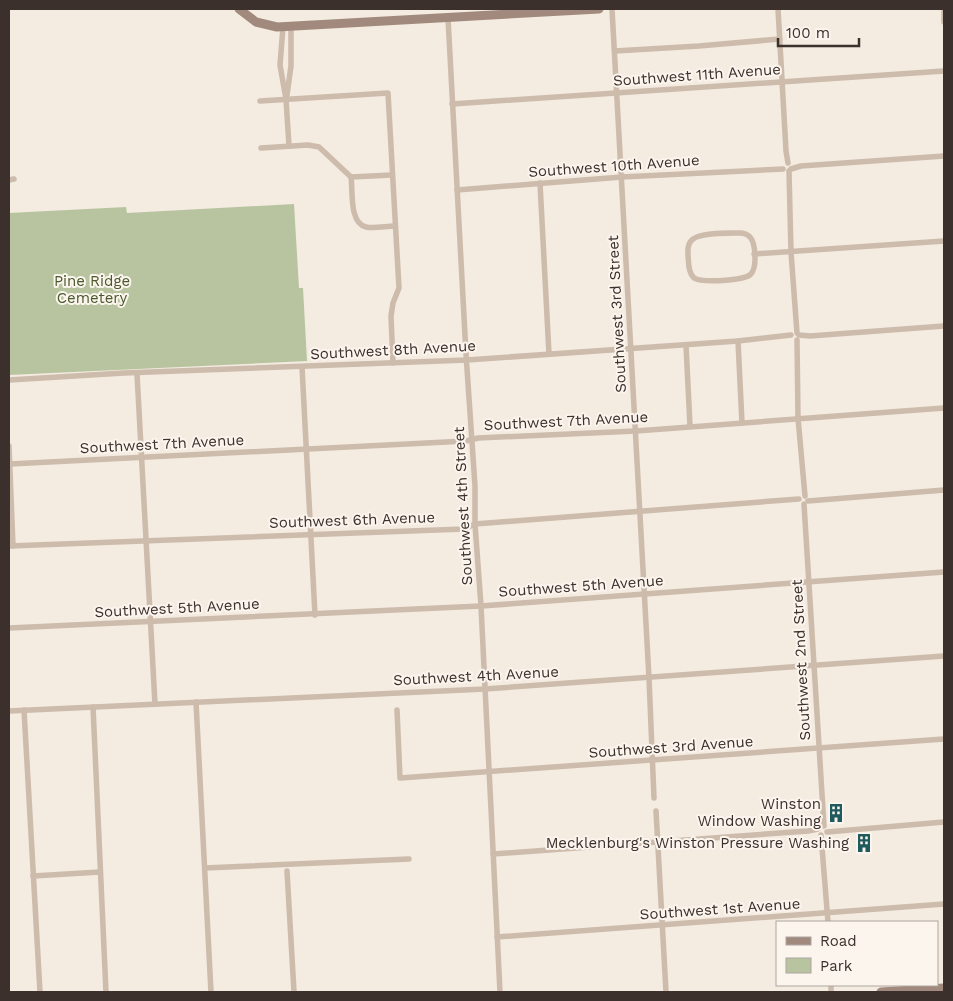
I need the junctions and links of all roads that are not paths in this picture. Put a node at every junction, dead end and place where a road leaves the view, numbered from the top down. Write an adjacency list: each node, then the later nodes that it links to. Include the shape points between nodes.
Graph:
1 (239, 9): 8 (street, via 256,22)
2 (599, 9): 6 (street)
3 (612, 9): 10 (street, Southwest 3rd Street)
4 (778, 9): 9 (street, Southwest 2nd Street)
5 (944, 9): 7 (street)
6 (448, 18): 8 (street); 16 (street, Southwest 4th Street)
7 (944, 22)
8 (287, 26): 14 (street, via 292,66); 14 (street, via 280,66)
9 (780, 39): 10 (street); 12 (street, Southwest 2nd Street)
10 (615, 51): 13 (street, Southwest 3rd Street)
11 (944, 71): 12 (street, Southwest 11th Avenue)
12 (782, 82): 13 (street, Southwest 11th Avenue); 20 (street, Southwest 2nd Street)
13 (617, 92): 16 (street, Southwest 11th Avenue); 23 (street, Southwest 3rd Street)
14 (286, 99): 15 (street); 17 (street); 21 (street, via 388,93)
15 (260, 101)
16 (452, 104): 25 (street, Southwest 4th Street)
17 (289, 146): 18 (street); 22 (street, via 319,147)
18 (261, 148)
19 (944, 156): 20 (street, Southwest 10th Avenue)
20 (787, 167): 23 (street, Southwest 10th Avenue); 28 (street, Southwest 2nd Street)
21 (392, 175): 22 (street); 26 (street)
22 (350, 177): 26 (street, via 354,215 358,222 368,227)
23 (622, 177): 24 (street, Southwest 10th Avenue); 34 (street, Southwest 3rd Street)
24 (540, 183): 25 (street, Southwest 10th Avenue); 35 (street)
25 (457, 190): 36 (street, Southwest 4th Street)
26 (395, 226): 37 (street, via 398,288 391,316)
27 (944, 241): 28 (street)
28 (791, 252): 29 (street); 31 (street, Southwest 2nd Street)
29 (754, 254): 29 (street, via 755,264 750,275 702,281 694,278 689,268 688,245 701,235 744,233 753,241)
30 (944, 326): 31 (street, Southwest 8th Avenue)
31 (795, 337): 32 (street, Southwest 8th Avenue, via 788,340 779,337); 42 (street, Southwest 2nd Street)
32 (738, 341): 33 (street, Southwest 8th Avenue); 43 (street)
33 (686, 344): 34 (street, Southwest 8th Avenue); 44 (street)
34 (631, 349): 35 (street, Southwest 8th Avenue); 45 (street, Southwest 3rd Street)
35 (549, 354): 36 (street, Southwest 8th Avenue)
36 (467, 360): 37 (street, Southwest 8th Avenue); 46 (street, Southwest 4th Street)
37 (393, 363): 38 (street, Southwest 8th Avenue)
38 (302, 367): 39 (street, Southwest 8th Avenue); 48 (street)
39 (137, 374): 40 (street, Southwest 8th Avenue); 49 (street)
40 (9, 380)
41 (944, 408): 42 (street, Southwest 7th Avenue)
42 (798, 418): 43 (street, Southwest 7th Avenue); 52 (street, Southwest 2nd Street)
43 (742, 422): 44 (street, Southwest 7th Avenue)
44 (690, 426): 45 (street, Southwest 7th Avenue)
45 (636, 431): 46 (street, Southwest 7th Avenue, via 478,438); 53 (street, Southwest 3rd Street)
46 (471, 441): 48 (street, Southwest 7th Avenue); 54 (street, Southwest 4th Street)
47 (9, 446): 50 (street)
48 (306, 450): 49 (street, Southwest 7th Avenue); 55 (street)
49 (141, 457): 50 (street, Southwest 7th Avenue); 56 (street)
50 (10, 464): 57 (street)
51 (944, 490): 52 (street, Southwest 6th Avenue)
52 (804, 500): 53 (street, Southwest 6th Avenue); 59 (street, Southwest 2nd Street)
53 (640, 512): 54 (street, Southwest 6th Avenue); 60 (street, Southwest 3rd Street)
54 (475, 524): 55 (street, Southwest 6th Avenue, via 464,529); 61 (street, Southwest 4th Street)
55 (312, 533): 56 (street, Southwest 6th Avenue); 62 (street)
56 (145, 540): 57 (street, Southwest 6th Avenue); 63 (street)
57 (11, 546)
58 (944, 572): 59 (street, Southwest 5th Avenue)
59 (809, 582): 60 (street, Southwest 5th Avenue); 66 (street, Southwest 2nd Street)
60 (644, 594): 61 (street, Southwest 5th Avenue); 67 (street, Southwest 3rd Street)
61 (481, 606): 62 (street, Southwest 5th Avenue); 68 (street, Southwest 4th Street)
62 (315, 615): 63 (street, Southwest 5th Avenue)
63 (150, 622): 64 (street, Southwest 5th Avenue); 70 (street)
64 (9, 628)
65 (944, 656): 66 (street, Southwest 4th Avenue)
66 (813, 665): 67 (street, Southwest 4th Avenue); 76 (street, Southwest 2nd Street)
67 (649, 678): 68 (street, Southwest 4th Avenue); 77 (street, Southwest 3rd Street)
68 (485, 689): 69 (street, Southwest 4th Avenue); 78 (street, Southwest 4th Street)
69 (196, 702): 70 (street, Southwest 4th Avenue); 86 (street)
70 (155, 704): 71 (street, Southwest 4th Avenue)
71 (93, 707): 72 (street, Southwest 4th Avenue); 88 (street)
72 (24, 710): 74 (street, Southwest 4th Avenue); 89 (street)
73 (396, 710): 78 (street, Southwest 3rd Avenue, via 400,778)
74 (9, 711)
75 (944, 739): 76 (street, Southwest 3rd Avenue)
76 (818, 749): 77 (street, Southwest 3rd Avenue); 82 (street, Southwest 2nd Street)
77 (653, 761): 78 (street, Southwest 3rd Avenue); 79 (street, Southwest 3rd Street)
78 (489, 772): 84 (street, Southwest 4th Street)
79 (654, 798)
80 (656, 811): 83 (street)
81 (944, 822): 82 (street)
82 (822, 831): 83 (street); 91 (street, Southwest 2nd Street)
83 (658, 843): 84 (street); 93 (street)
84 (493, 854): 94 (street, Southwest 4th Street)
85 (409, 859): 86 (street)
86 (205, 868): 98 (street)
87 (287, 871): 99 (street)
88 (100, 872): 89 (street); 97 (street)
89 (33, 876): 96 (street)
90 (944, 904): 91 (street, Southwest 1st Avenue)
91 (827, 914): 92 (street, Southwest 2nd Street); 93 (street, Southwest 1st Avenue)
92 (828, 921)
93 (663, 925): 94 (street, Southwest 1st Avenue); 101 (street)
94 (497, 937): 100 (street, Southwest 4th Street)
95 (944, 988): 102 (street)
96 (40, 992)
97 (106, 992)
98 (211, 992)
99 (294, 992)
100 (500, 992)
101 (666, 992)
102 (881, 992)

